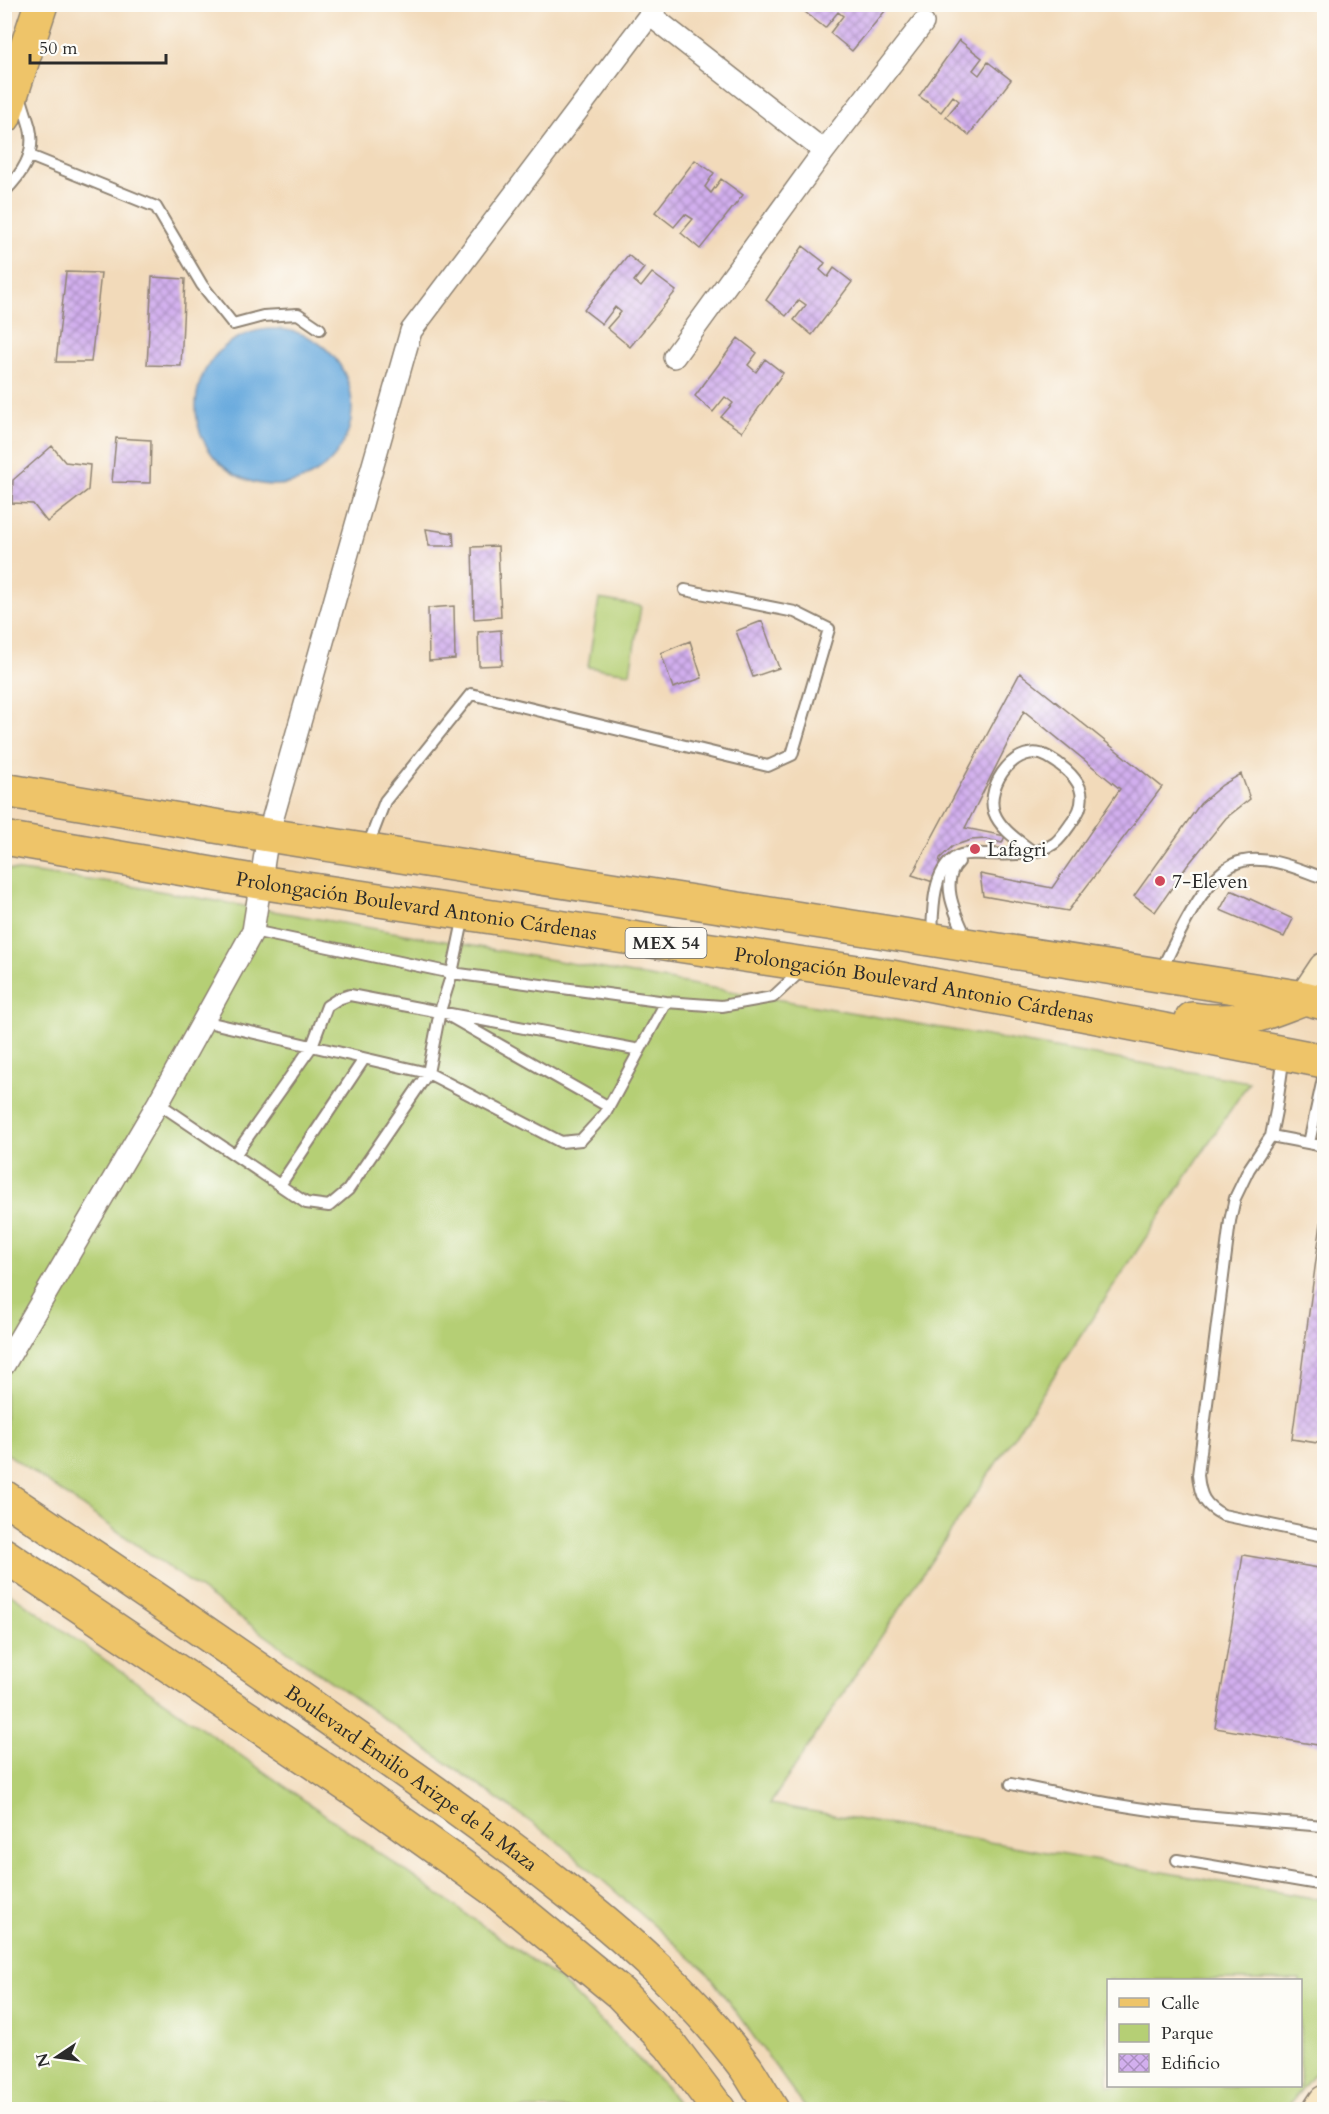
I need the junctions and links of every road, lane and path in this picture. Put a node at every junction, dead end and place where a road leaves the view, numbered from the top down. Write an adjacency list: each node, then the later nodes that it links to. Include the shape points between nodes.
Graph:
1 (26, 4): 5 (main road)
2 (41, 4): 5 (main road)
3 (654, 10): 7 (street); 14 (street, via 411,331)
4 (923, 23): 7 (street)
5 (11, 71): 6 (main road); 8 (lane, via 30,129)
6 (4, 117)
7 (824, 151): 11 (street)
8 (30, 156): 9 (lane); 10 (lane, via 156,207 202,285 233,324 263,316 298,314)
9 (4, 192)
10 (320, 329)
11 (674, 357)
12 (685, 590): 16 (lane, via 795,612 829,629 792,755 768,766 471,694 385,801)
13 (4, 790): 14 (main road, MEX 54)
14 (267, 835): 16 (main road, MEX 54); 20 (street)
15 (4, 838): 20 (main road, Prolongación Boulevard Antonio Cárdenas / MEX 54)
16 (366, 849): 23 (main road, MEX 54)
17 (1032, 851): 17 (lane, via 998,821 992,797 1012,762 1018,756 1032,753 1047,756 1073,777 1082,798 1076,817 1062,836 1045,849); 18 (lane)
18 (976, 854): 23 (lane, via 956,857 941,875); 24 (lane, via 957,864 949,885)
19 (1324, 878): 28 (lane, via 1256,860 1225,868 1190,915)
20 (259, 882): 21 (main road, Prolongación Boulevard Antonio Cárdenas / MEX 54); 22 (street)
21 (464, 912): 25 (main road, Prolongación Boulevard Antonio Cárdenas / MEX 54); 27 (lane)
22 (253, 931): 27 (lane); 33 (street)
23 (931, 939): 24 (main road, MEX 54)
24 (970, 945): 28 (main road, MEX 54)
25 (808, 964): 29 (main road, Prolongación Boulevard Antonio Cárdenas / MEX 54); 30 (lane, via 773,997 722,1006)
26 (1324, 968): 31 (street)
27 (452, 973): 30 (lane); 32 (lane)
28 (1159, 975): 31 (main road, MEX 54)
29 (995, 998): 31 (main road, via 1050,994 1218,1022); 36 (main road, Prolongación Boulevard Antonio Cárdenas / MEX 54)
30 (666, 1002): 35 (lane)
31 (1318, 1007)
32 (440, 1011): 34 (lane, via 350,995 327,1006); 35 (lane); 39 (lane); 42 (lane)
33 (203, 1021): 34 (lane); 41 (street)
34 (312, 1046): 37 (lane); 46 (lane)
35 (639, 1050): 42 (lane)
36 (1284, 1053): 38 (main road, Prolongación Boulevard Antonio Cárdenas / MEX 54); 43 (lane)
37 (364, 1059): 39 (lane); 47 (lane)
38 (1324, 1061)
39 (428, 1073): 42 (lane, via 561,1142 581,1140); 47 (lane, via 348,1190 329,1206 306,1203)
40 (1324, 1074): 44 (lane)
41 (158, 1102): 46 (lane); 48 (street)
42 (609, 1107)
43 (1271, 1136): 44 (lane); 50 (lane, via 1244,1179 1230,1221 1208,1382 1199,1488 1211,1509 1223,1515)
44 (1309, 1143): 45 (lane)
45 (1324, 1146)
46 (235, 1155): 47 (lane)
47 (280, 1185)
48 (4, 1365)
49 (4, 1497): 58 (main road, Boulevard Emilio Arizpe de la Maza, via 396,1764 596,1913 651,1961 704,2017 746,2068)
50 (1324, 1536)
51 (4, 1555): 57 (main road, via 362,1795 492,1888 620,1993 670,2045)
52 (1011, 1784): 53 (lane, via 1151,1810)
53 (1324, 1826)
54 (1177, 1860): 55 (lane)
55 (1324, 1885)
56 (1324, 2101): 59 (street)
57 (719, 2109)
58 (772, 2109)
59 (1318, 2109)

